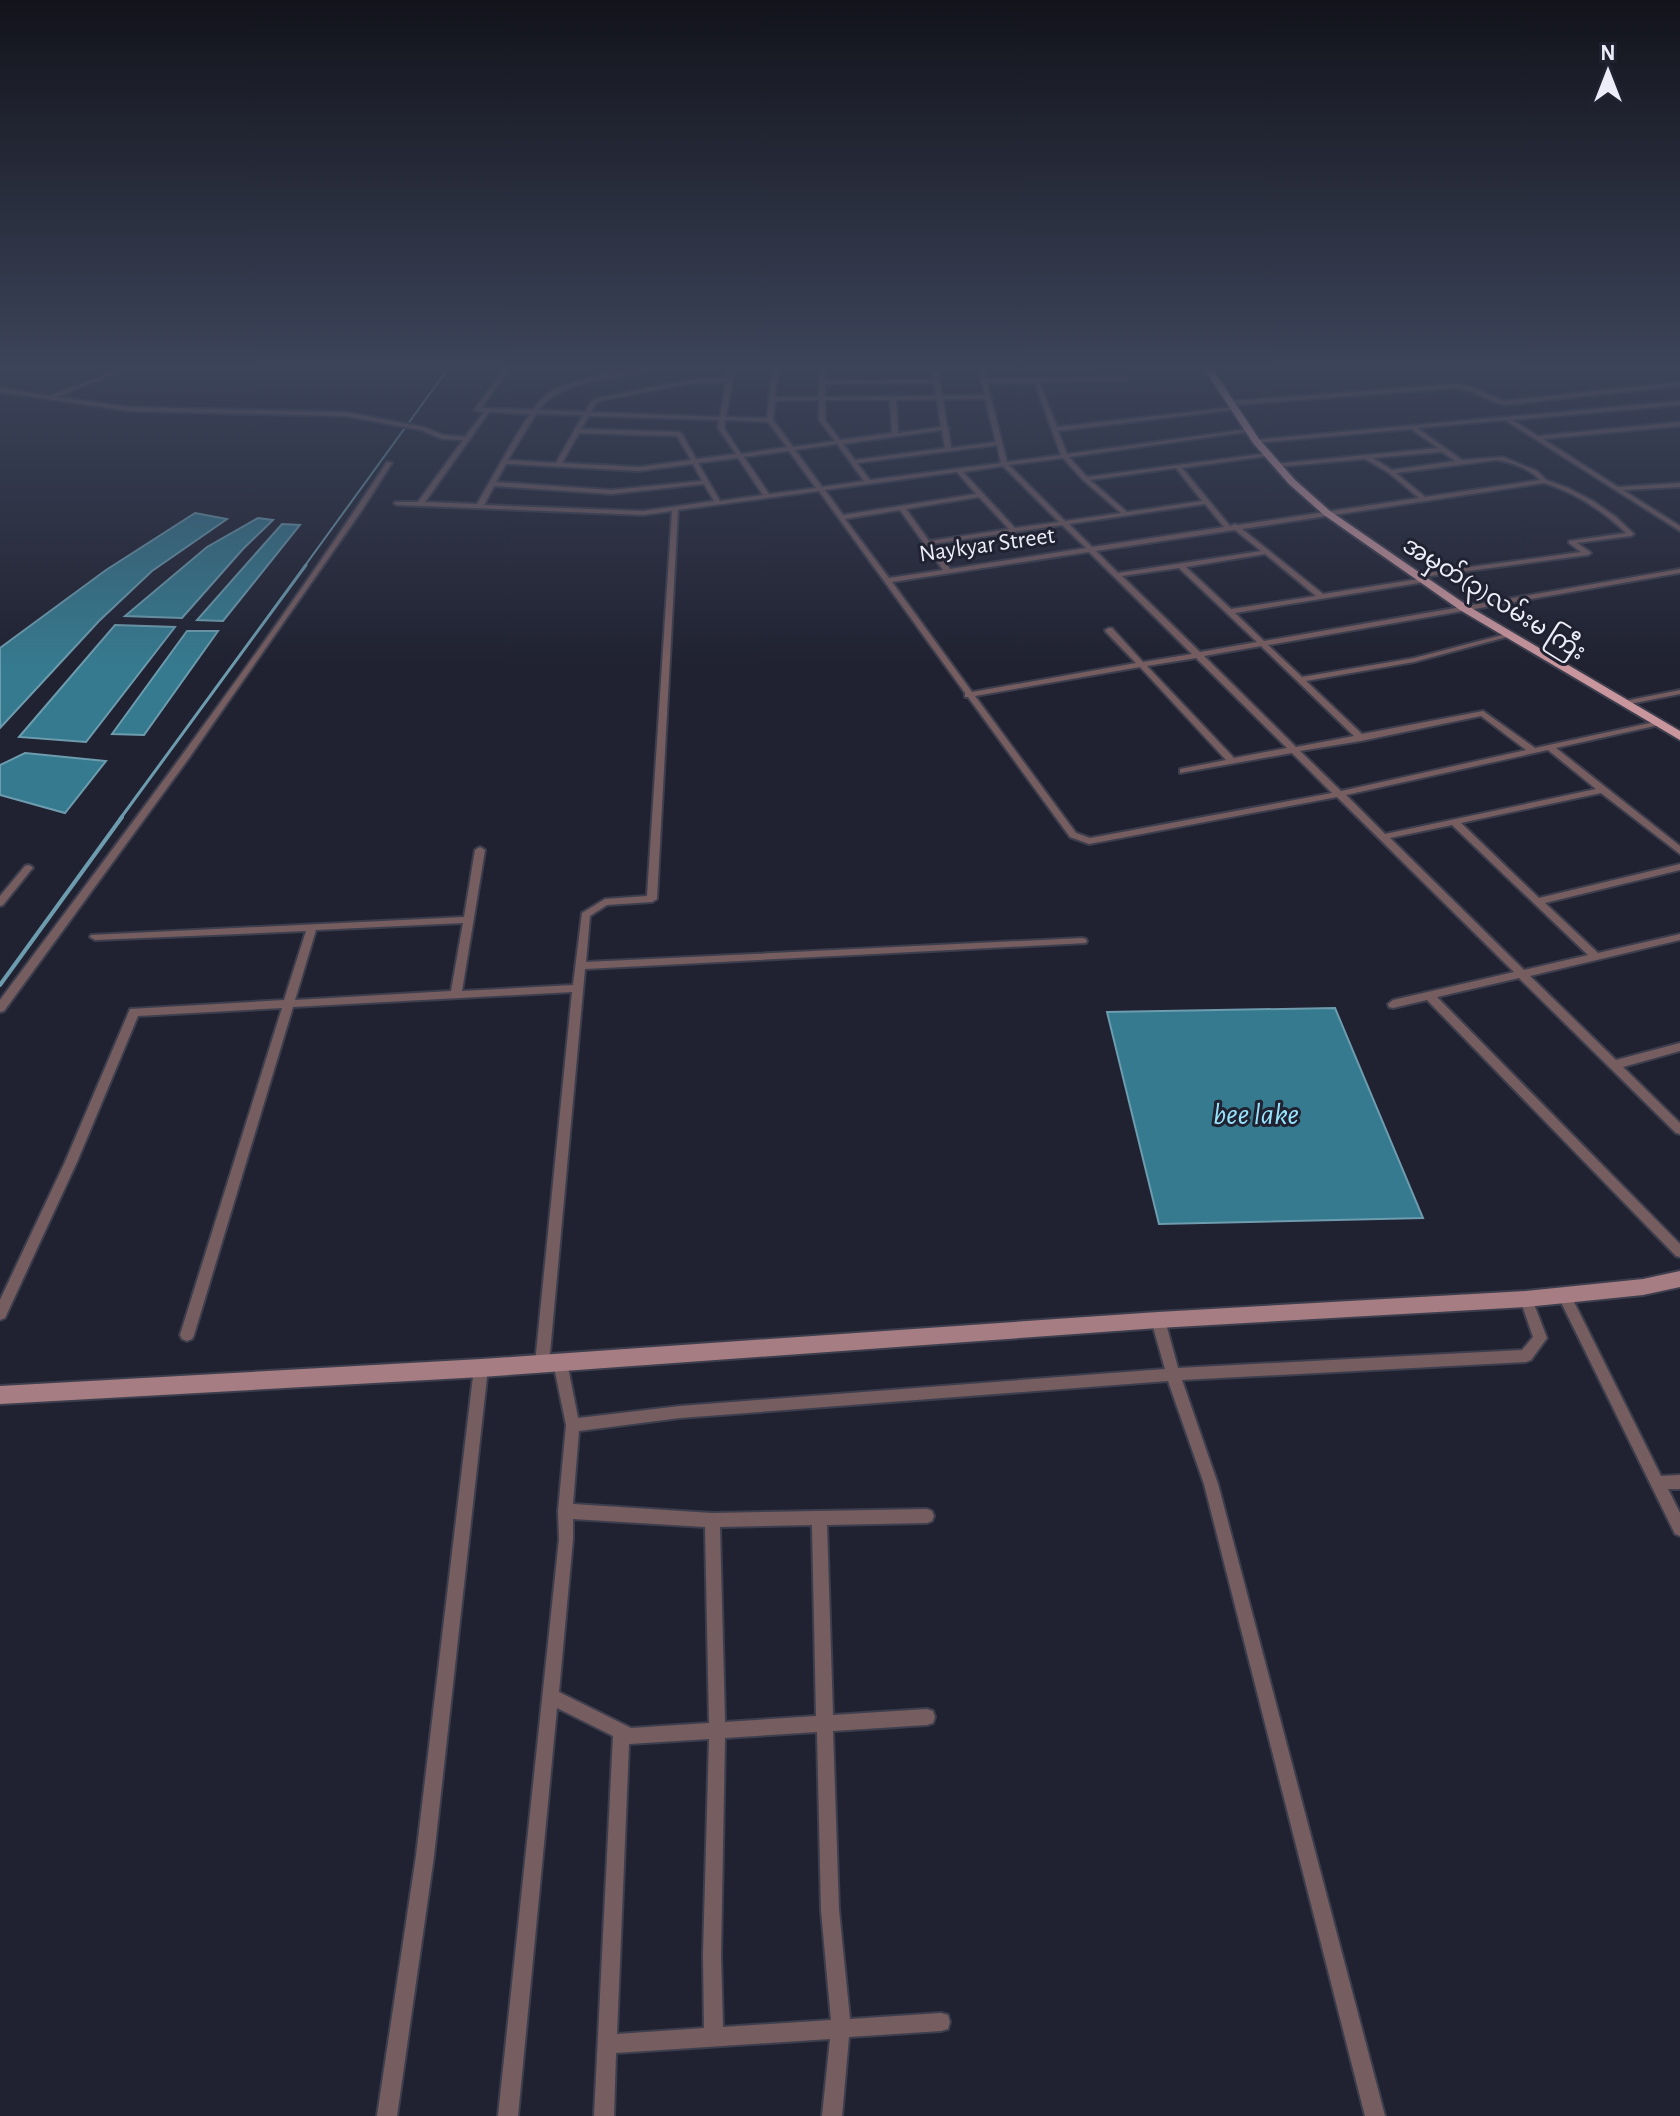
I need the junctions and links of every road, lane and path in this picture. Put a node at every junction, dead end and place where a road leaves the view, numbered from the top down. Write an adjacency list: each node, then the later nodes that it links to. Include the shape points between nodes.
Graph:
1 (385, 469): 97 (street, via 186,756)
2 (445, 469): 34 (street)
3 (501, 469): 24 (street)
4 (699, 469): 22 (street)
5 (749, 469): 29 (street)
6 (805, 469): 27 (street)
7 (858, 469): 23 (street)
8 (976, 469): 18 (street)
9 (1009, 469): 41 (street)
10 (1076, 469): 20 (street)
11 (1158, 469): 20 (street)
12 (1179, 469): 31 (street)
13 (1280, 469): 38 (main road, အမှတ်(၃)လမ်းမ ကြီး)
14 (1386, 469): 19 (street)
15 (1414, 469): 19 (street)
16 (1530, 469): 21 (street)
17 (1586, 469): 26 (street)
18 (959, 471): 23 (street); 28 (street)
19 (1391, 472): 30 (street)
20 (1085, 479): 39 (street)
21 (1544, 481): 30 (street, Naykyar Street); 52 (street, via 1579,496 1631,534 1571,542 1588,553)
22 (706, 482): 24 (street, via 611,492); 33 (street)
23 (869, 483): 27 (street)
24 (494, 484): 35 (street)
25 (1680, 485): 26 (street)
26 (1616, 488): 43 (street)
27 (820, 489): 29 (street); 40 (street)
28 (981, 495): 36 (street); 44 (street)
29 (767, 496): 33 (street)
30 (1424, 499): 38 (street, Naykyar Street)
31 (1207, 502): 39 (street); 42 (street)
32 (397, 503): 34 (street)
33 (718, 503): 37 (street)
34 (420, 504): 35 (street)
35 (479, 507): 37 (street, via 621,514)
36 (902, 508): 40 (street); 45 (street)
37 (675, 510): 90 (street, via 652,899 605,902 585,915)
38 (1327, 513): 42 (street, Naykyar Street); 52 (main road, အမှတ်(၃)လမ်းမ ကြီး)
39 (1126, 514): 41 (street)
40 (843, 517): 53 (street)
41 (1065, 523): 44 (street); 46 (street)
42 (1231, 526): 46 (street, Naykyar Street); 47 (street)
43 (1680, 529)
44 (1014, 531): 45 (street)
45 (928, 543): 49 (street)
46 (1092, 550): 49 (street, Naykyar Street); 51 (street)
47 (1267, 552): 48 (street); 54 (street)
48 (1180, 565): 51 (street); 56 (street)
49 (948, 571): 53 (street, Naykyar Street)
50 (1680, 571): 55 (street)
51 (1117, 575): 60 (street)
52 (1421, 578): 54 (street); 55 (main road, အမှတ်(၃)လမ်းမ ကြီး)
53 (889, 580): 64 (street)
54 (1322, 597): 56 (street)
55 (1464, 608): 58 (main road, အမှတ်(၃)လမ်းမ ကြီး); 59 (street)
56 (1229, 612): 59 (street)
57 (1109, 630): 61 (street)
58 (1510, 635): 62 (street, via 1414,660); 65 (main road, အမှတ်(၃)လမ်းမ ကြီး)
59 (1263, 644): 60 (street); 62 (street)
60 (1198, 655): 61 (street); 70 (street)
61 (1141, 665): 64 (street); 72 (street)
62 (1301, 680): 68 (street)
63 (1680, 692): 65 (street)
64 (968, 695): 75 (street, via 1073,835 1089,841)
65 (1625, 703): 66 (main road, အမှတ်(၃)လမ်းမ ကြီး)
66 (1659, 723): 67 (main road, အမှတ်(၃)လမ်းမ ကြီး); 69 (street)
67 (1680, 736)
68 (1361, 738): 70 (street); 71 (street, via 1483,713)
69 (1549, 747): 71 (street); 74 (street)
70 (1295, 751): 72 (street); 75 (street)
71 (1533, 751): 75 (street)
72 (1233, 762): 73 (street)
73 (1183, 771)
74 (1603, 790): 76 (street); 79 (street)
75 (1339, 794): 77 (street)
76 (1454, 822): 77 (street); 82 (street)
77 (1383, 837): 91 (street)
78 (480, 850): 84 (street)
79 (1680, 851)
80 (1680, 867): 82 (street)
81 (28, 868): 83 (street)
82 (1538, 901): 89 (street)
83 (0, 903)
84 (468, 920): 85 (street); 93 (street)
85 (312, 927): 86 (street); 95 (street)
86 (95, 937)
87 (1679, 938): 89 (street)
88 (1082, 941): 90 (street)
89 (1596, 957): 91 (street)
90 (581, 966): 92 (street)
91 (1522, 975): 94 (street); 99 (street)
92 (579, 988): 93 (street); 108 (street)
93 (456, 994): 95 (street)
94 (1429, 996): 96 (street); 101 (street)
95 (286, 1003): 105 (street, via 134,1012); 107 (street)
96 (1393, 1004)
97 (0, 1008)
98 (1680, 1047): 99 (street)
99 (1614, 1065): 100 (street)
100 (1680, 1130)
101 (1680, 1252)
102 (1680, 1279): 103 (street)
103 (1564, 1296): 104 (street); 114 (street)
104 (1526, 1299): 106 (street); 110 (street, via 1540,1338 1526,1356)
105 (0, 1314)
106 (1158, 1320): 108 (street); 110 (street)
107 (187, 1335)
108 (551, 1363): 109 (street); 112 (street)
109 (481, 1368): 111 (street); 129 (street, via 425,1856)
110 (1173, 1375): 112 (street, via 680,1412); 133 (street, via 1211,1484)
111 (0, 1395)
112 (573, 1425): 115 (street)
113 (1680, 1482): 114 (street)
114 (1658, 1483): 119 (street)
115 (565, 1511): 118 (street); 120 (street)
116 (927, 1516): 117 (street)
117 (819, 1518): 118 (street); 122 (street)
118 (712, 1520): 123 (street)
119 (1680, 1529)
120 (550, 1696): 124 (street); 130 (street)
121 (927, 1717): 122 (street)
122 (826, 1723): 123 (street); 126 (street, via 830,1910)
123 (717, 1730): 124 (street, via 630,1736); 127 (street)
124 (621, 1731): 128 (street)
125 (941, 2022): 126 (street)
126 (841, 2027): 127 (street); 132 (street)
127 (714, 2037): 128 (street)
128 (607, 2044): 131 (street)
129 (387, 2116)
130 (508, 2116)
131 (604, 2116)
132 (832, 2116)
133 (1375, 2116)

